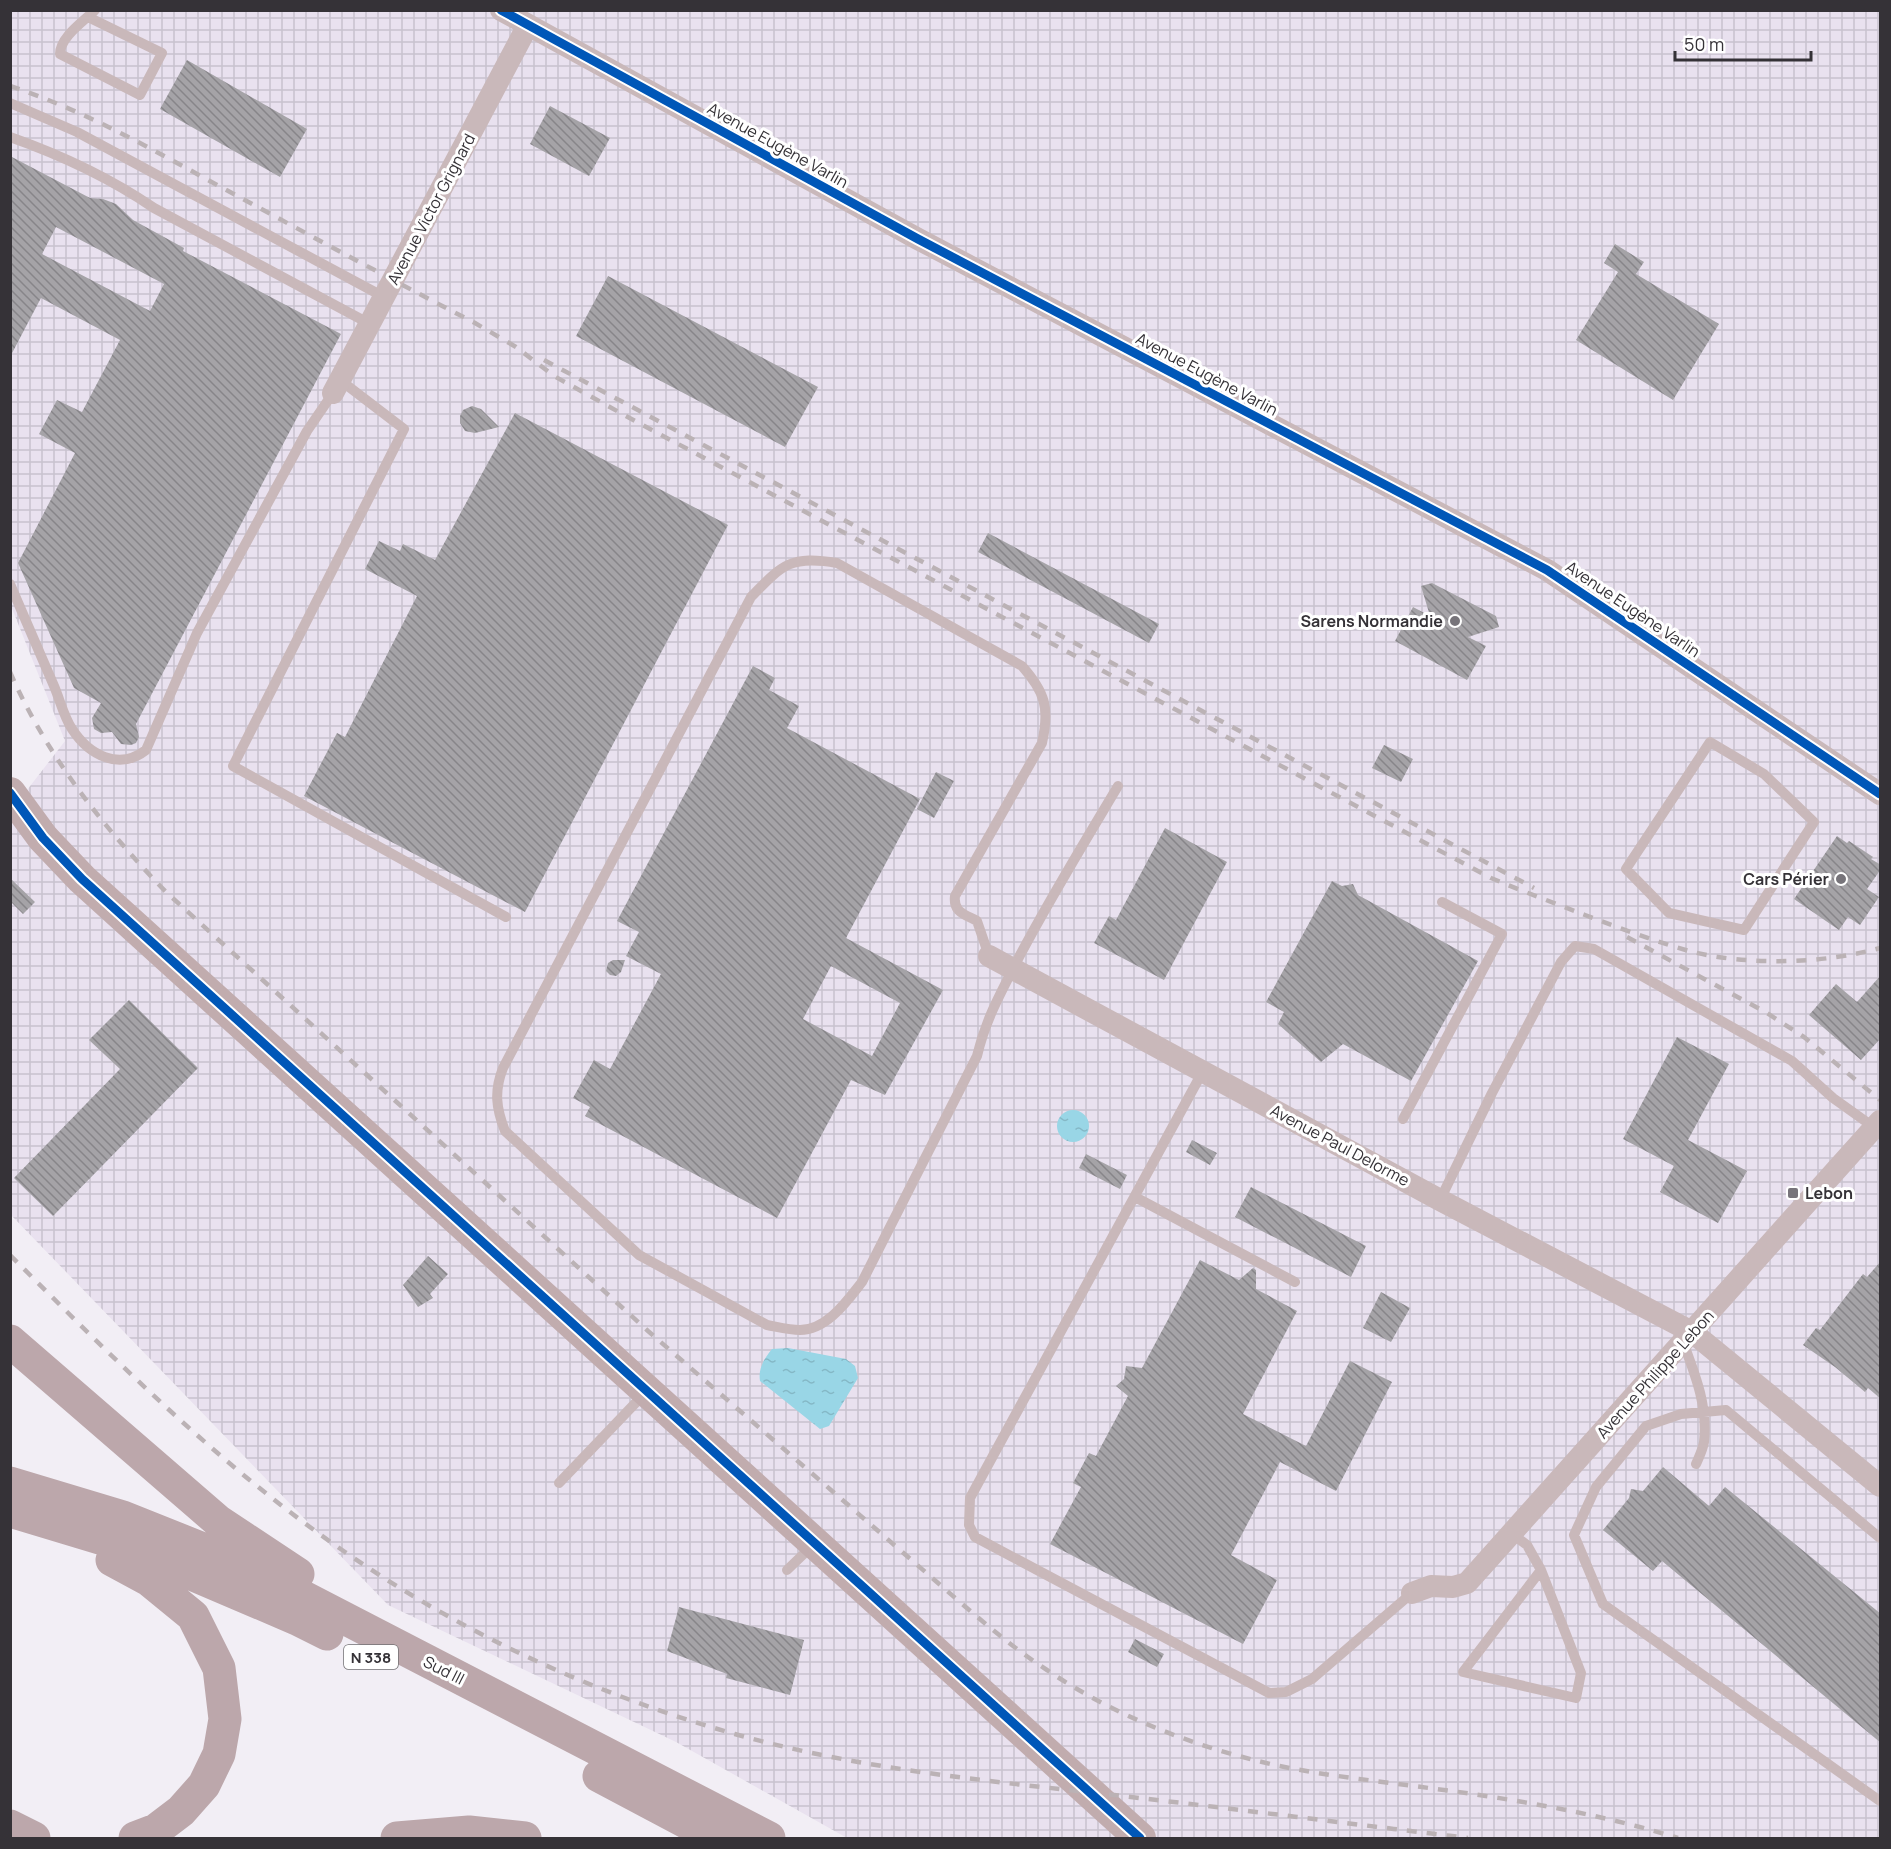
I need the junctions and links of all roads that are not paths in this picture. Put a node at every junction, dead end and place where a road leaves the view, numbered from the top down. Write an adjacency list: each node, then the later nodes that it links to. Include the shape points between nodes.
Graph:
1 (501, 10): 3 (street, Avenue Eugène Varlin)
2 (92, 14): 2 (lane, via 61,43 60,54 140,95 162,53)
3 (528, 26): 6 (street, Avenue Victor Grignard); 12 (street, Avenue Eugène Varlin, via 918,239 1547,570)
4 (10, 103): 6 (lane, via 77,132)
5 (10, 137): 7 (lane, via 47,150 126,189 154,208)
6 (384, 297): 7 (street, Avenue Victor Grignard)
7 (370, 324): 8 (street, Avenue Victor Grignard)
8 (337, 387): 9 (lane, via 307,431 197,633 146,750 136,757 109,759 90,748 72,729); 15 (lane, via 404,429 233,766)
9 (10, 584)
10 (1118, 786): 17 (lane)
11 (10, 794): 26 (street, via 43,838 82,879)
12 (1881, 794)
13 (1814, 822): 13 (lane, via 1744,930 1669,913 1626,869 1710,742 1764,774)
14 (1442, 903): 19 (lane, via 1502,934)
15 (506, 917)
16 (989, 956): 17 (street, Avenue Paul Delorme); 17 (lane, via 977,921 956,909 955,896 1042,743 1046,715 1038,684 1022,666 837,563 799,561 777,570 752,597 503,1068 496,1100 498,1113 505,1131 639,1255 767,1324 812,1329 847,1302 862,1282 977,1056 984,1027)
17 (1013, 969): 18 (street, Avenue Paul Delorme)
18 (1203, 1071): 21 (lane); 22 (street, Avenue Paul Delorme)
19 (1403, 1119)
20 (1878, 1125): 22 (lane, via 1833,1098 1792,1060 1594,949 1575,946 1561,962); 24 (street, Avenue Philippe Lebon)
21 (1135, 1197): 23 (lane); 38 (lane, via 970,1498 969,1525 975,1536 1269,1693 1286,1692 1312,1679)
22 (1440, 1200): 24 (street, Avenue Paul Delorme)
23 (1295, 1282)
24 (1688, 1337): 27 (lane); 31 (street, Avenue Paul Delorme); 33 (street, Avenue Philippe Lebon)
25 (10, 1341): 39 (highway, via 218,1521 336,1598)
26 (646, 1392): 30 (lane); 35 (street)
27 (1704, 1412): 28 (lane, via 1704,1443); 34 (lane, via 1726,1410); 40 (lane, via 1681,1414 1647,1426 1596,1487 1574,1535 1603,1604)
28 (1696, 1464)
29 (10, 1483): 39 (highway, Sud III / N 338, via 123,1517 238,1563)
30 (559, 1483)
31 (1881, 1486)
32 (22, 1515): 43 (highway, via 149,1580 193,1616 219,1668 225,1719 219,1754 204,1785 181,1811 156,1830); 46 (highway, Sud III / N 338, via 126,1546 297,1619)
33 (1512, 1534): 37 (lane, via 1527,1545); 38 (street, Avenue Philippe Lebon, via 1467,1583 1431,1586)
34 (1881, 1538)
35 (815, 1544): 36 (lane); 48 (street)
36 (787, 1570)
37 (1541, 1570): 37 (lane, via 1463,1672 1576,1698 1581,1673)
38 (1412, 1593)
39 (358, 1625): 47 (highway, Sud III / N 338)
40 (1881, 1801)
41 (10, 1826): 42 (highway)
42 (34, 1839)
43 (135, 1839)
44 (397, 1839): 45 (highway, via 469,1832)
45 (525, 1839)
46 (716, 1839)
47 (769, 1839)
48 (1140, 1839)

